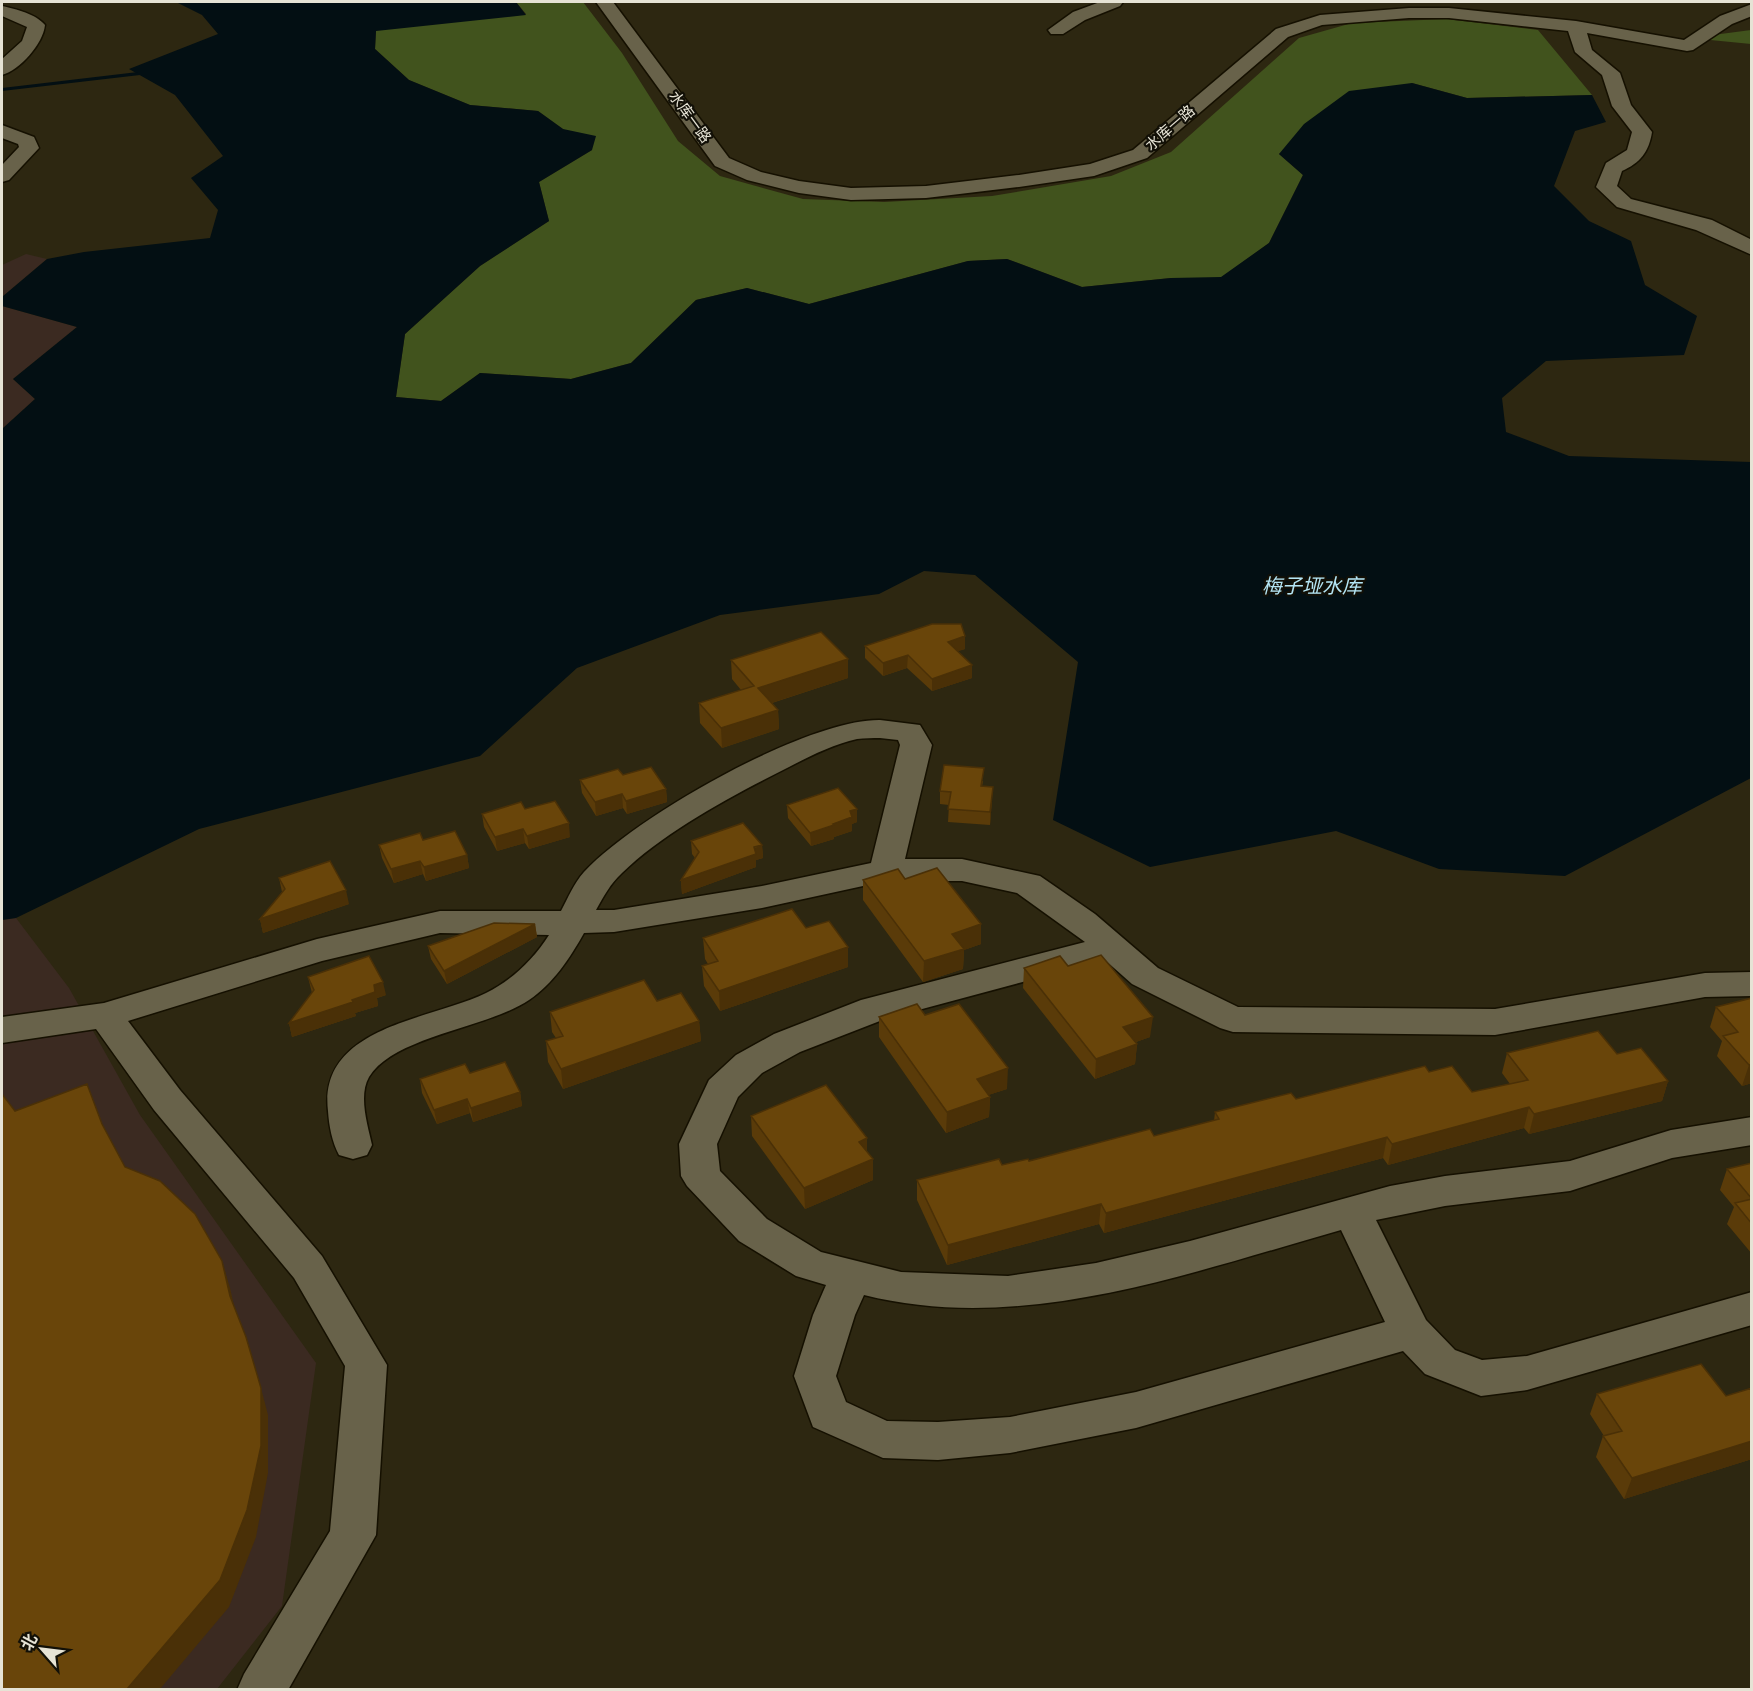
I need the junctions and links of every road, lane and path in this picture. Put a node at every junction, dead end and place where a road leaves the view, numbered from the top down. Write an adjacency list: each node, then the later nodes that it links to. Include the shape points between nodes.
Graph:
1 (605, 2): 5 (street, 水库一路, via 722,162 754,176 851,195 926,192 1019,181 1094,170 1140,154 1282,33 1320,20 1409,12)
2 (1114, 2): 6 (street)
3 (1748, 6): 5 (street, 水库一路, via 1687,46)
4 (2, 11): 7 (street, via 36,25 36,36)
5 (1576, 26): 10 (street, via 1584,52 1611,74 1622,106 1642,132 1640,148 1627,162 1613,168 1606,187 1624,203 1704,225)
6 (1057, 30)
7 (2, 69)
8 (2, 131): 9 (street, via 27,141 29,148)
9 (2, 176)
10 (1752, 249)
11 (886, 870): 12 (street, via 762,897 614,921); 12 (street, via 916,745 909,732 881,728 820,741 678,817 621,854 594,882); 13 (street, via 962,870 1028,884)
12 (573, 922): 15 (street, via 440,922 317,951); 18 (street, via 547,966 515,993 383,1043 354,1070 344,1098)
13 (1112, 947): 14 (street, via 1145,976 1233,1018 1495,1022 1705,985); 20 (street, via 874,1009 787,1043 749,1064 722,1090 698,1144 701,1176 753,1230 810,1265)
14 (1752, 984)
15 (105, 1014): 16 (street); 23 (street, via 167,1100 308,1267 366,1365 353,1535)
16 (2, 1030)
17 (1752, 1131): 19 (street, via 1671,1143 1570,1176 1445,1191)
18 (353, 1145)
19 (1352, 1212): 20 (street, via 1096,1279 1008,1292 900,1288); 22 (street)
20 (851, 1276): 22 (street, via 815,1376 828,1414 883,1438 938,1441 1010,1435 1136,1410)
21 (1752, 1308): 22 (street, via 1527,1373 1481,1378 1440,1362)
22 (1411, 1332)
23 (261, 1689)

